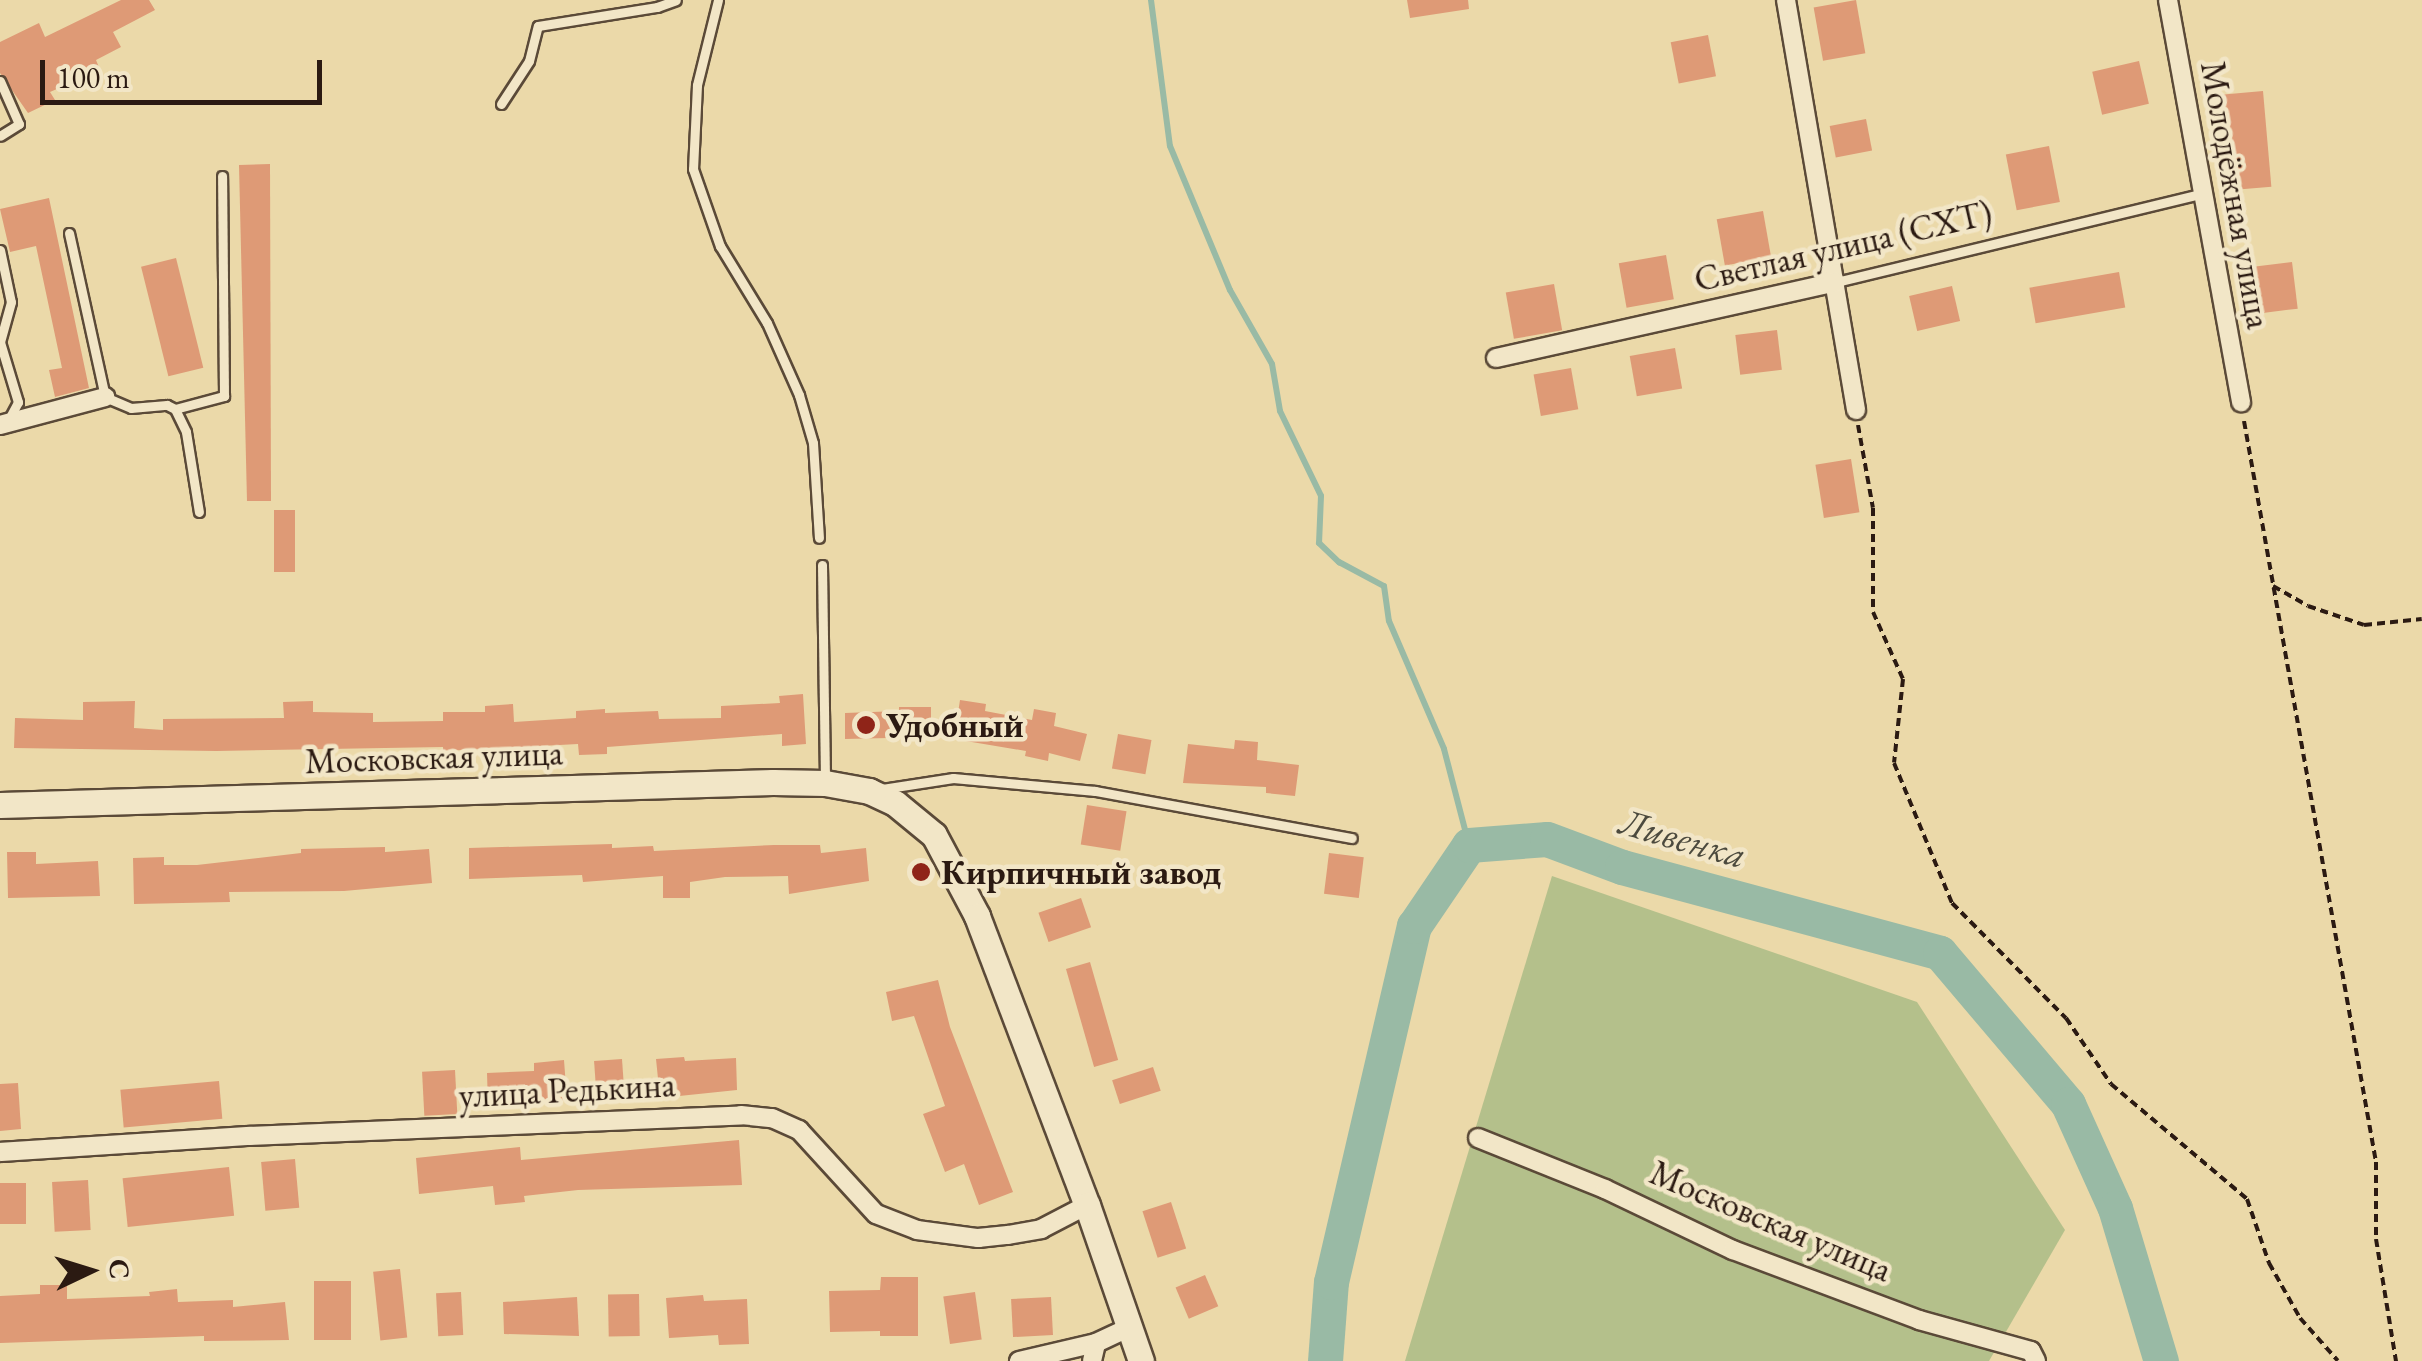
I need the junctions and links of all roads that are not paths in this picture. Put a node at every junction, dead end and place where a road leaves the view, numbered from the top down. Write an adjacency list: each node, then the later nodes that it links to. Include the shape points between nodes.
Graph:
1 (676, 0): 6 (lane, via 538,26 529,61)
2 (718, 0): 22 (lane, via 697,85 693,169 720,246 767,323 799,394 813,443)
3 (1786, 0): 12 (street)
4 (2168, 0): 9 (street, Молодёжная улица)
5 (0, 80): 7 (lane, via 19,124)
6 (501, 104)
7 (0, 136)
8 (222, 176): 18 (lane, via 224,396)
9 (2203, 194): 12 (lane, Светлая улица (СХТ)); 17 (street, Молодёжная улица)
10 (69, 233): 16 (lane)
11 (0, 250): 13 (lane)
12 (1836, 282): 15 (street, Светлая улица (СХТ)); 19 (street)
13 (6, 300): 14 (lane)
14 (0, 342): 20 (lane, via 18,402)
15 (1496, 358)
16 (105, 397): 18 (lane, via 131,408); 20 (street)
17 (2241, 402)
18 (176, 410): 21 (lane)
19 (1856, 410)
20 (3, 424)
21 (199, 512)
22 (820, 538)
23 (822, 565): 24 (lane)
24 (825, 784): 25 (street, Московская улица); 26 (street, Московская улица)
25 (869, 791): 27 (lane, Московская улица, via 952,778 1096,791); 30 (street, Московская улица, via 917,816 952,861)
26 (0, 805)
27 (1352, 838)
28 (1478, 1138): 36 (street, Московская улица, via 1606,1188 1734,1250 1919,1320 2031,1351)
29 (0, 1152): 30 (street, улица Редькина, via 740,1115 799,1130 876,1214 917,1230 1008,1235 1041,1229)
30 (1088, 1205): 31 (street, Московская улица)
31 (1128, 1328): 32 (street); 35 (street, Московская улица)
32 (1094, 1352): 33 (street); 34 (lane)
33 (1019, 1361)
34 (1107, 1361)
35 (1141, 1361)
36 (2036, 1361)

